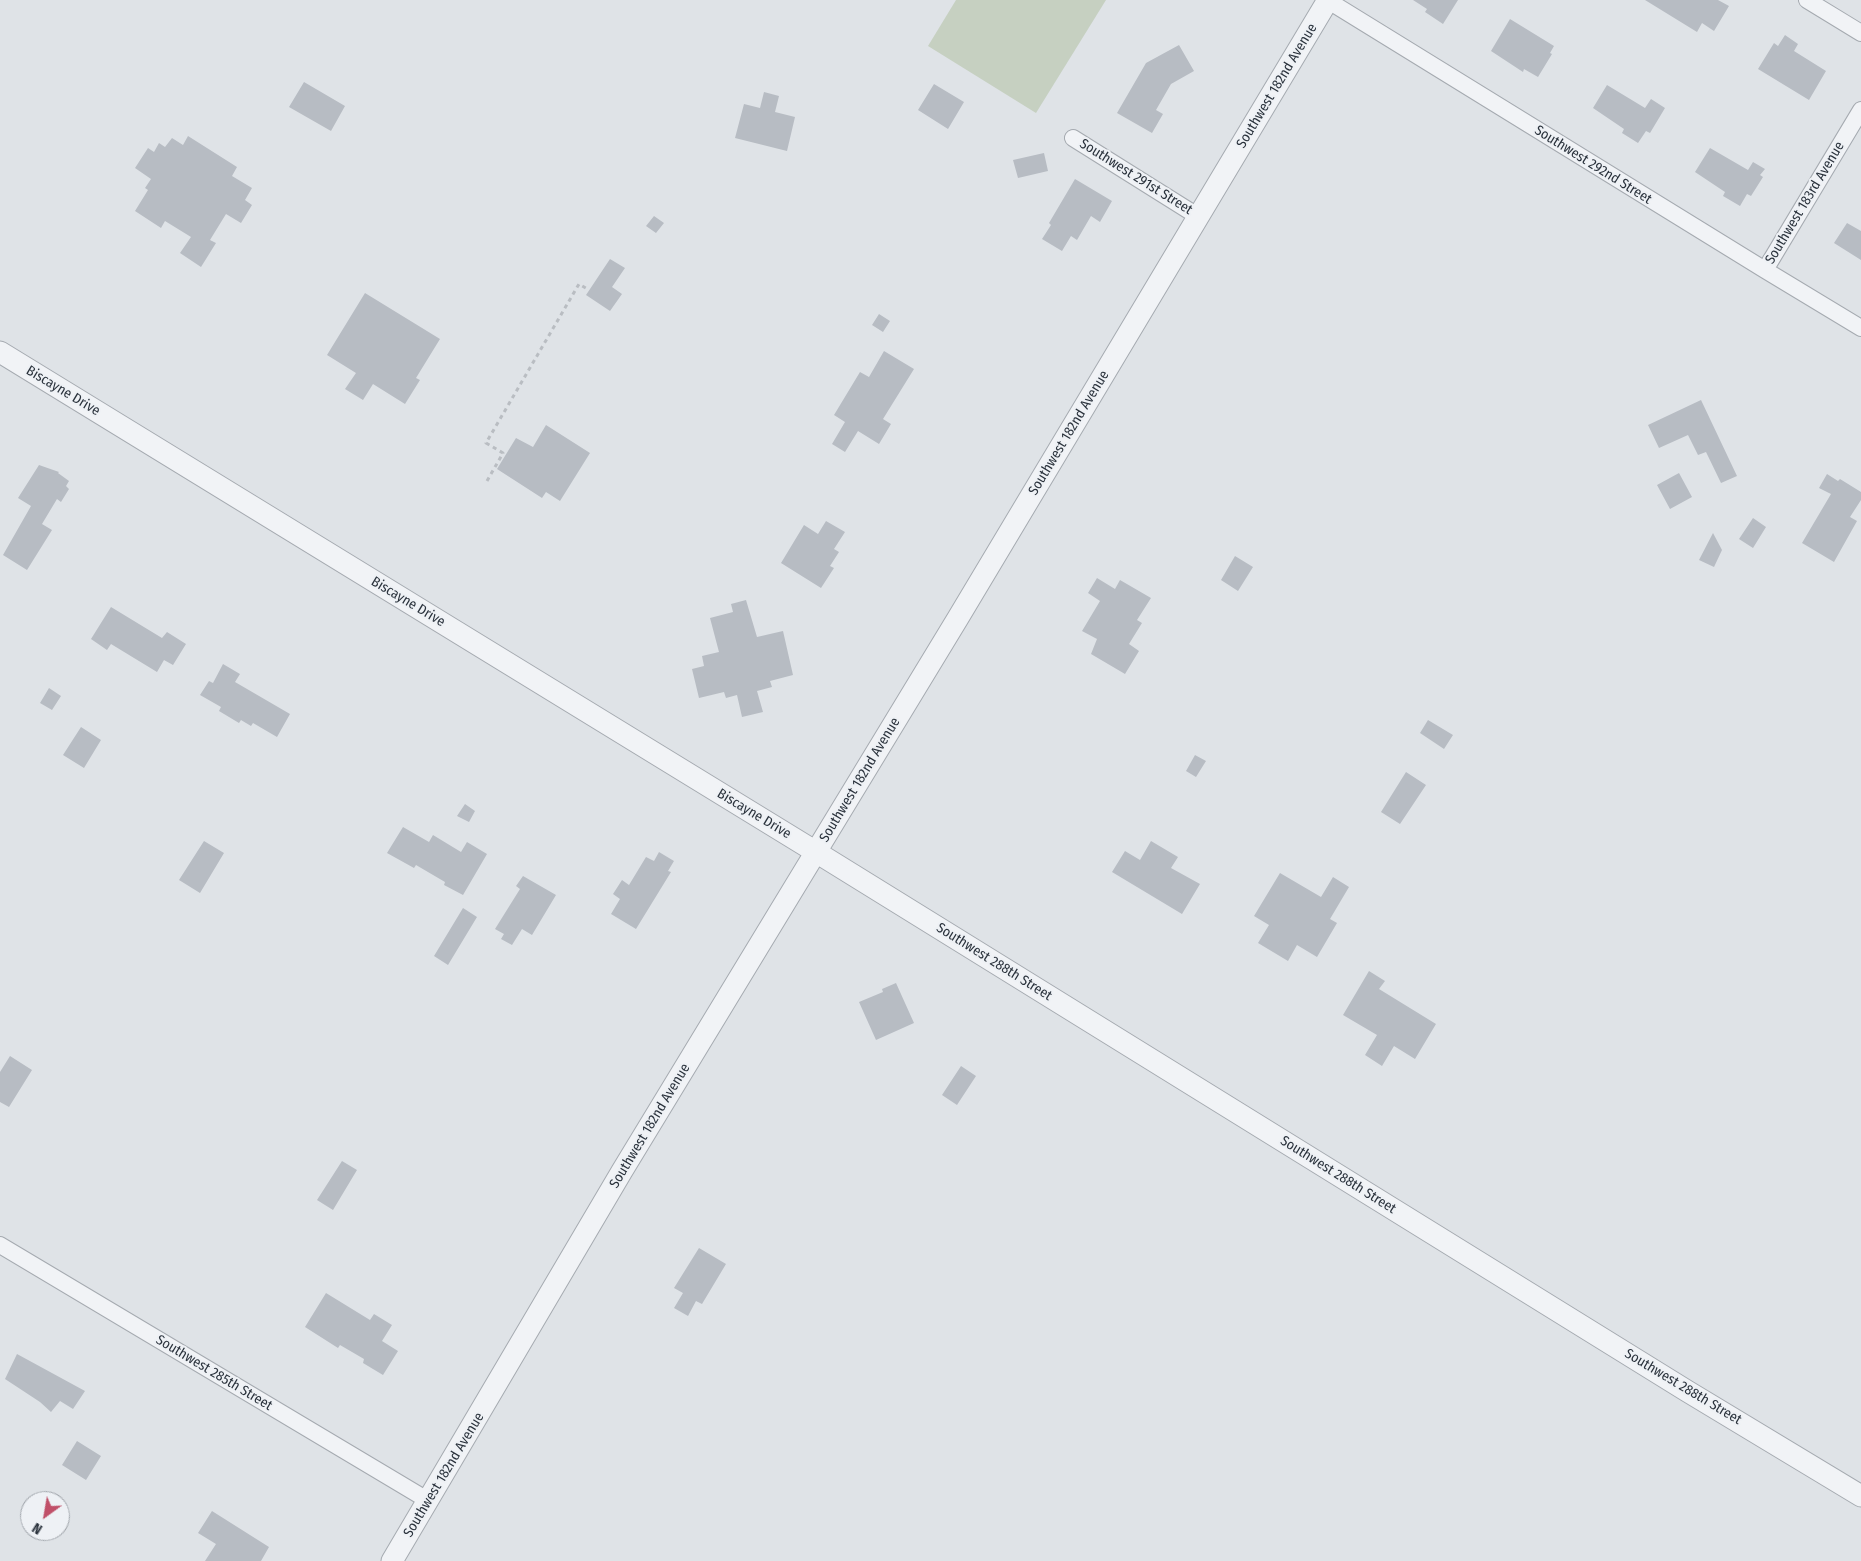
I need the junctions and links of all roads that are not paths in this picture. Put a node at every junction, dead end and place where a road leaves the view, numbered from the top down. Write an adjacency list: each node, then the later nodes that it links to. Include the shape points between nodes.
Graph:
1 (1328, 0): 6 (street, Southwest 182nd Avenue); 7 (street, Southwest 292nd Street)
2 (1807, 0): 3 (street)
3 (1861, 33)
4 (1861, 110): 7 (street, Southwest 183rd Avenue)
5 (1073, 138): 6 (street, Southwest 291st Street)
6 (1199, 217): 10 (street, Southwest 182nd Avenue)
7 (1765, 270): 8 (street, Southwest 292nd Street)
8 (1861, 328)
9 (0, 352): 10 (street, Biscayne Drive)
10 (816, 852): 12 (street, Southwest 288th Street); 13 (street, Southwest 182nd Avenue, via 622,1171)
11 (0, 1245): 13 (street, Southwest 285th Street)
12 (1861, 1496)
13 (428, 1501): 14 (street, Southwest 182nd Avenue)
14 (392, 1561)

